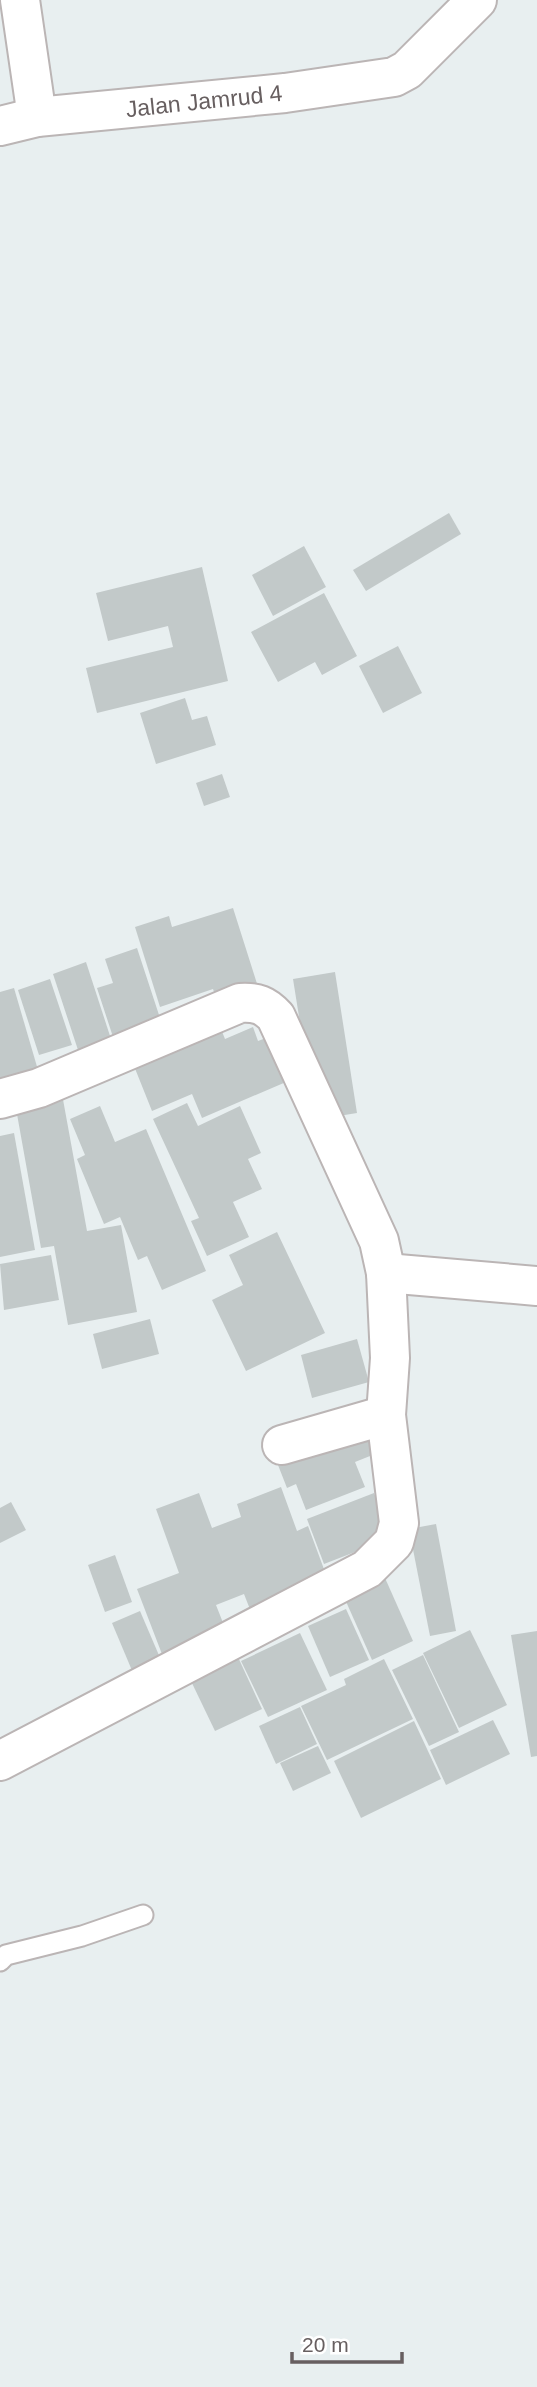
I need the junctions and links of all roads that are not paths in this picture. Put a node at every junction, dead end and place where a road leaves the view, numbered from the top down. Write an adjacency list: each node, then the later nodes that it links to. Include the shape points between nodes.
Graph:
1 (20, 0): 3 (street)
2 (477, 0): 3 (street, Jalan Jamrud 4, via 407,70 394,77 285,93)
3 (37, 117): 4 (street, Jalan Jamrud 4)
4 (0, 126)
5 (0, 1099): 6 (street, via 39,1088 240,1003 267,1007 276,1017 379,1241)
6 (386, 1273): 7 (street); 8 (street, via 390,1358)
7 (537, 1286)
8 (386, 1415): 9 (street); 10 (street, via 399,1524 383,1557)
9 (282, 1444)
10 (0, 1761)
11 (143, 1915): 12 (lane, via 6,1955)
12 (0, 1961)

